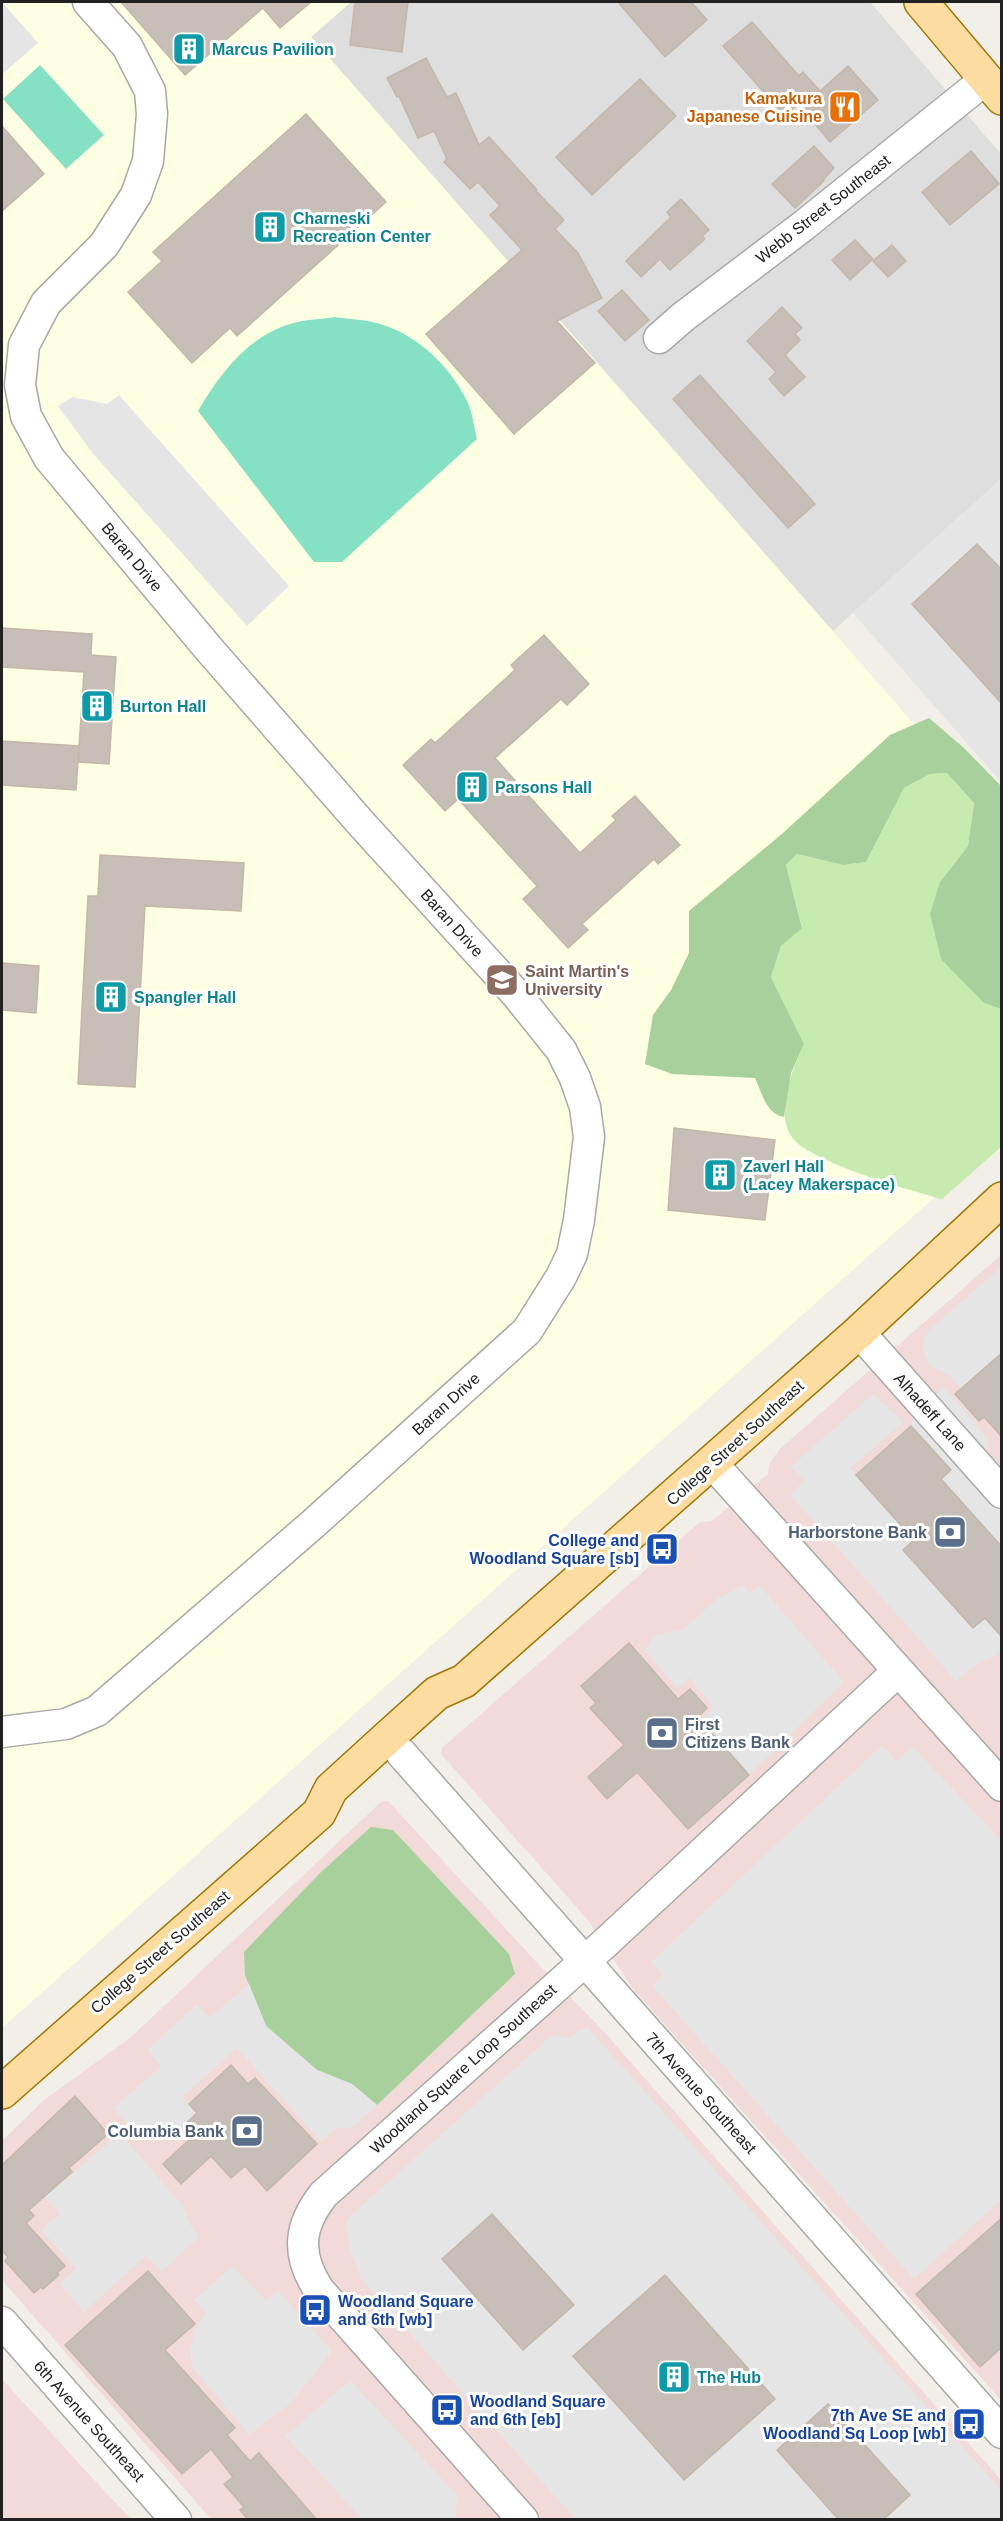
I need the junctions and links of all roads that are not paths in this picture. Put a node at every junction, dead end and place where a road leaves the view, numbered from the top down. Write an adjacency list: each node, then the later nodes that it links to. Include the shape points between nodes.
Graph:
1 (88, 2): 11 (street, Baran Drive, via 127,46 150,92 148,161 136,195 104,245 46,303 24,345 20,385 26,416 49,458 208,648 517,995 561,1050 585,1107 589,1137 572,1254 527,1331 313,1524 97,1710 66,1724)
2 (921, 2): 3 (main road)
3 (994, 88): 4 (street, Webb Street Southeast, via 682,317)
4 (659, 338)
5 (1002, 1199): 6 (main road, College Street Southeast)
6 (859, 1332): 7 (main road, College Street Southeast); 8 (street, Alhadeff Lane)
7 (712, 1463): 9 (street); 10 (main road, College Street Southeast)
8 (1002, 1493)
9 (898, 1671): 13 (street); 15 (street, Woodland Square Loop Southeast)
10 (464, 1681): 12 (main road, College Street Southeast, via 450,1709); 14 (main road, College Street Southeast, via 437,1693 396,1729 331,1789)
11 (2, 1732)
12 (401, 1753): 14 (main road, College Street Southeast, via 344,1806); 15 (street, 7th Avenue Southeast)
13 (1002, 1786)
14 (319, 1813): 16 (main road, College Street Southeast)
15 (583, 1962): 18 (street, 7th Avenue Southeast); 19 (street, Woodland Square Loop Southeast, via 324,2194 310,2211 303,2235 307,2272 319,2290)
16 (2, 2092)
17 (2, 2322): 20 (street, 6th Avenue Southeast)
18 (1002, 2433)
19 (516, 2517)
20 (176, 2520)

